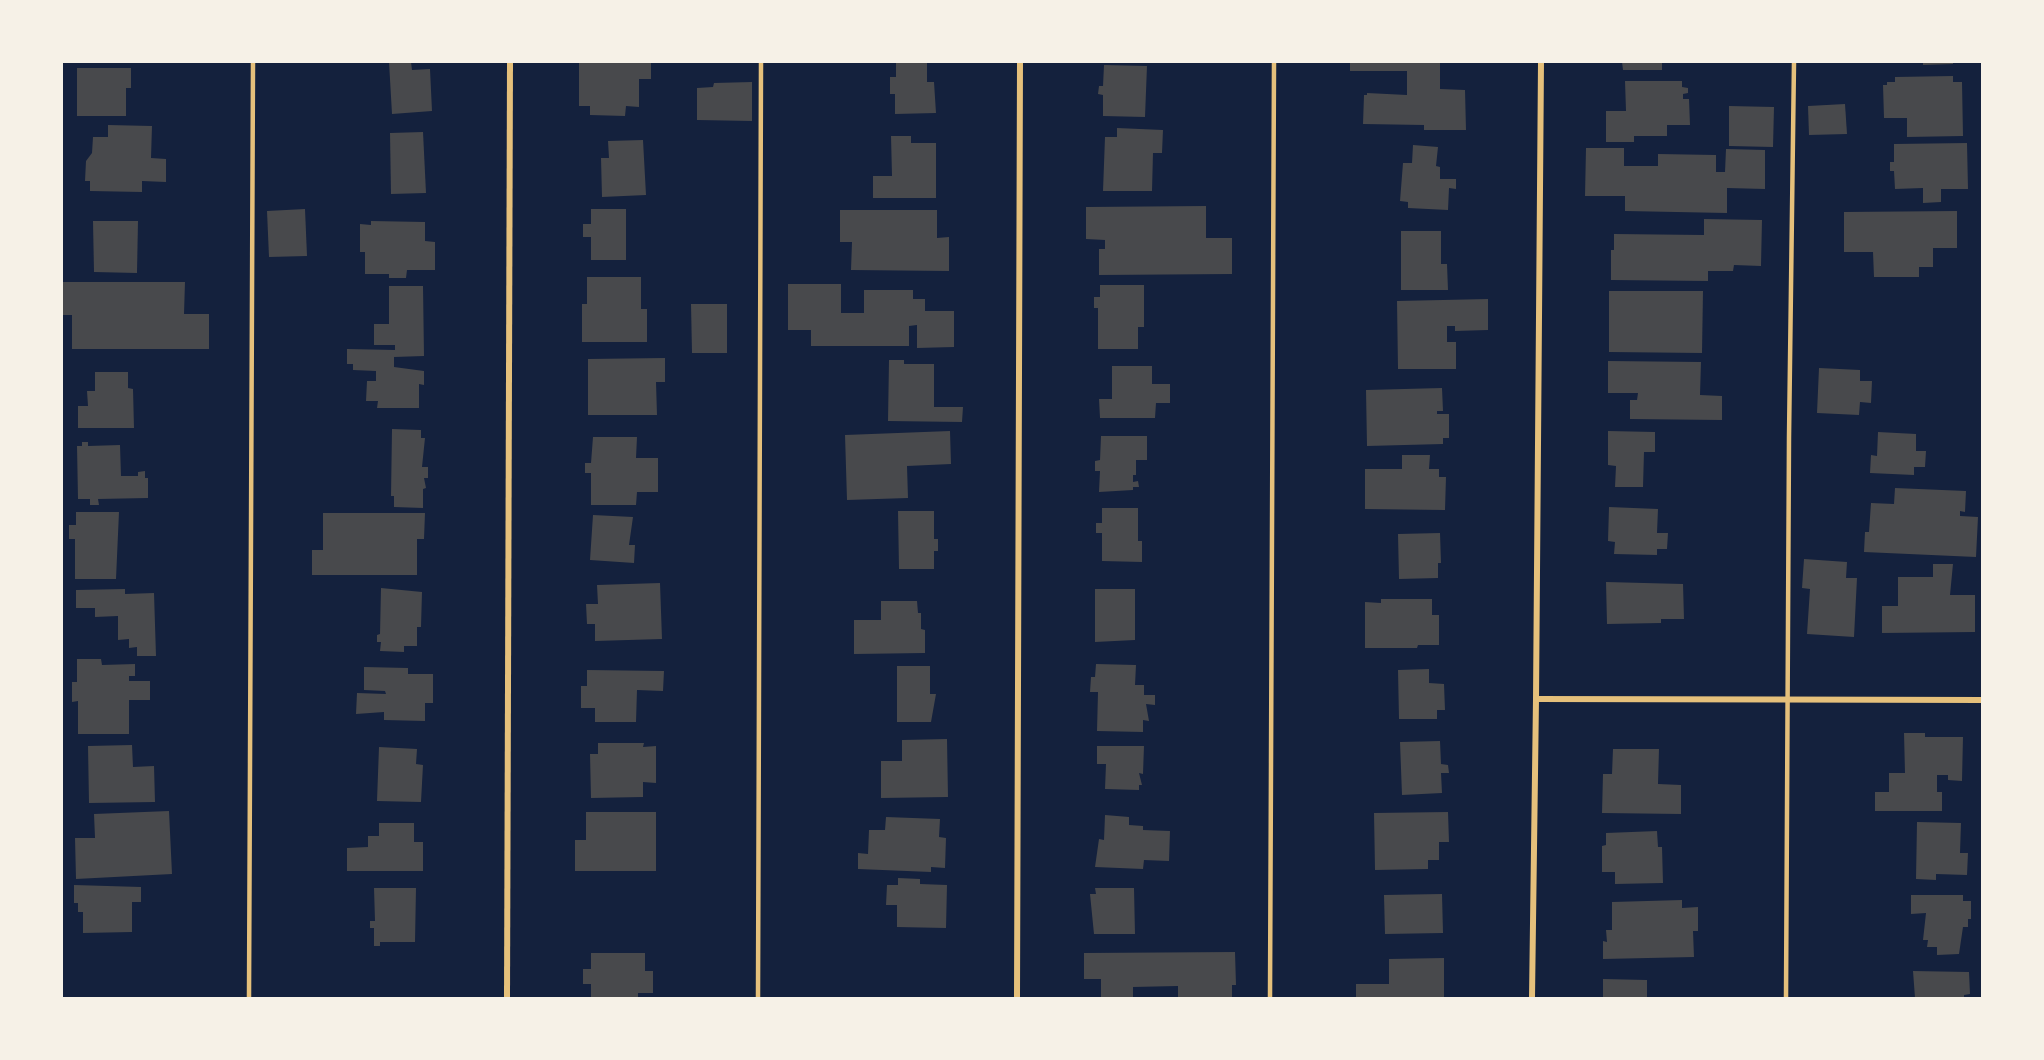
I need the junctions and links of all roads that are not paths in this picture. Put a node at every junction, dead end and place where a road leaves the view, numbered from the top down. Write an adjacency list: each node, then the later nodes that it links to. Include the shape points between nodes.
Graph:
1 (253, 62): 11 (lane)
2 (510, 62): 12 (street)
3 (761, 62): 13 (lane)
4 (1020, 62): 14 (street)
5 (1274, 62): 15 (lane)
6 (1541, 62): 8 (street)
7 (1794, 62): 9 (lane)
8 (1536, 699): 9 (street); 16 (street)
9 (1788, 700): 10 (street); 17 (lane)
10 (1983, 700)
11 (249, 999)
12 (507, 999)
13 (758, 999)
14 (1017, 999)
15 (1270, 999)
16 (1532, 999)
17 (1786, 999)

